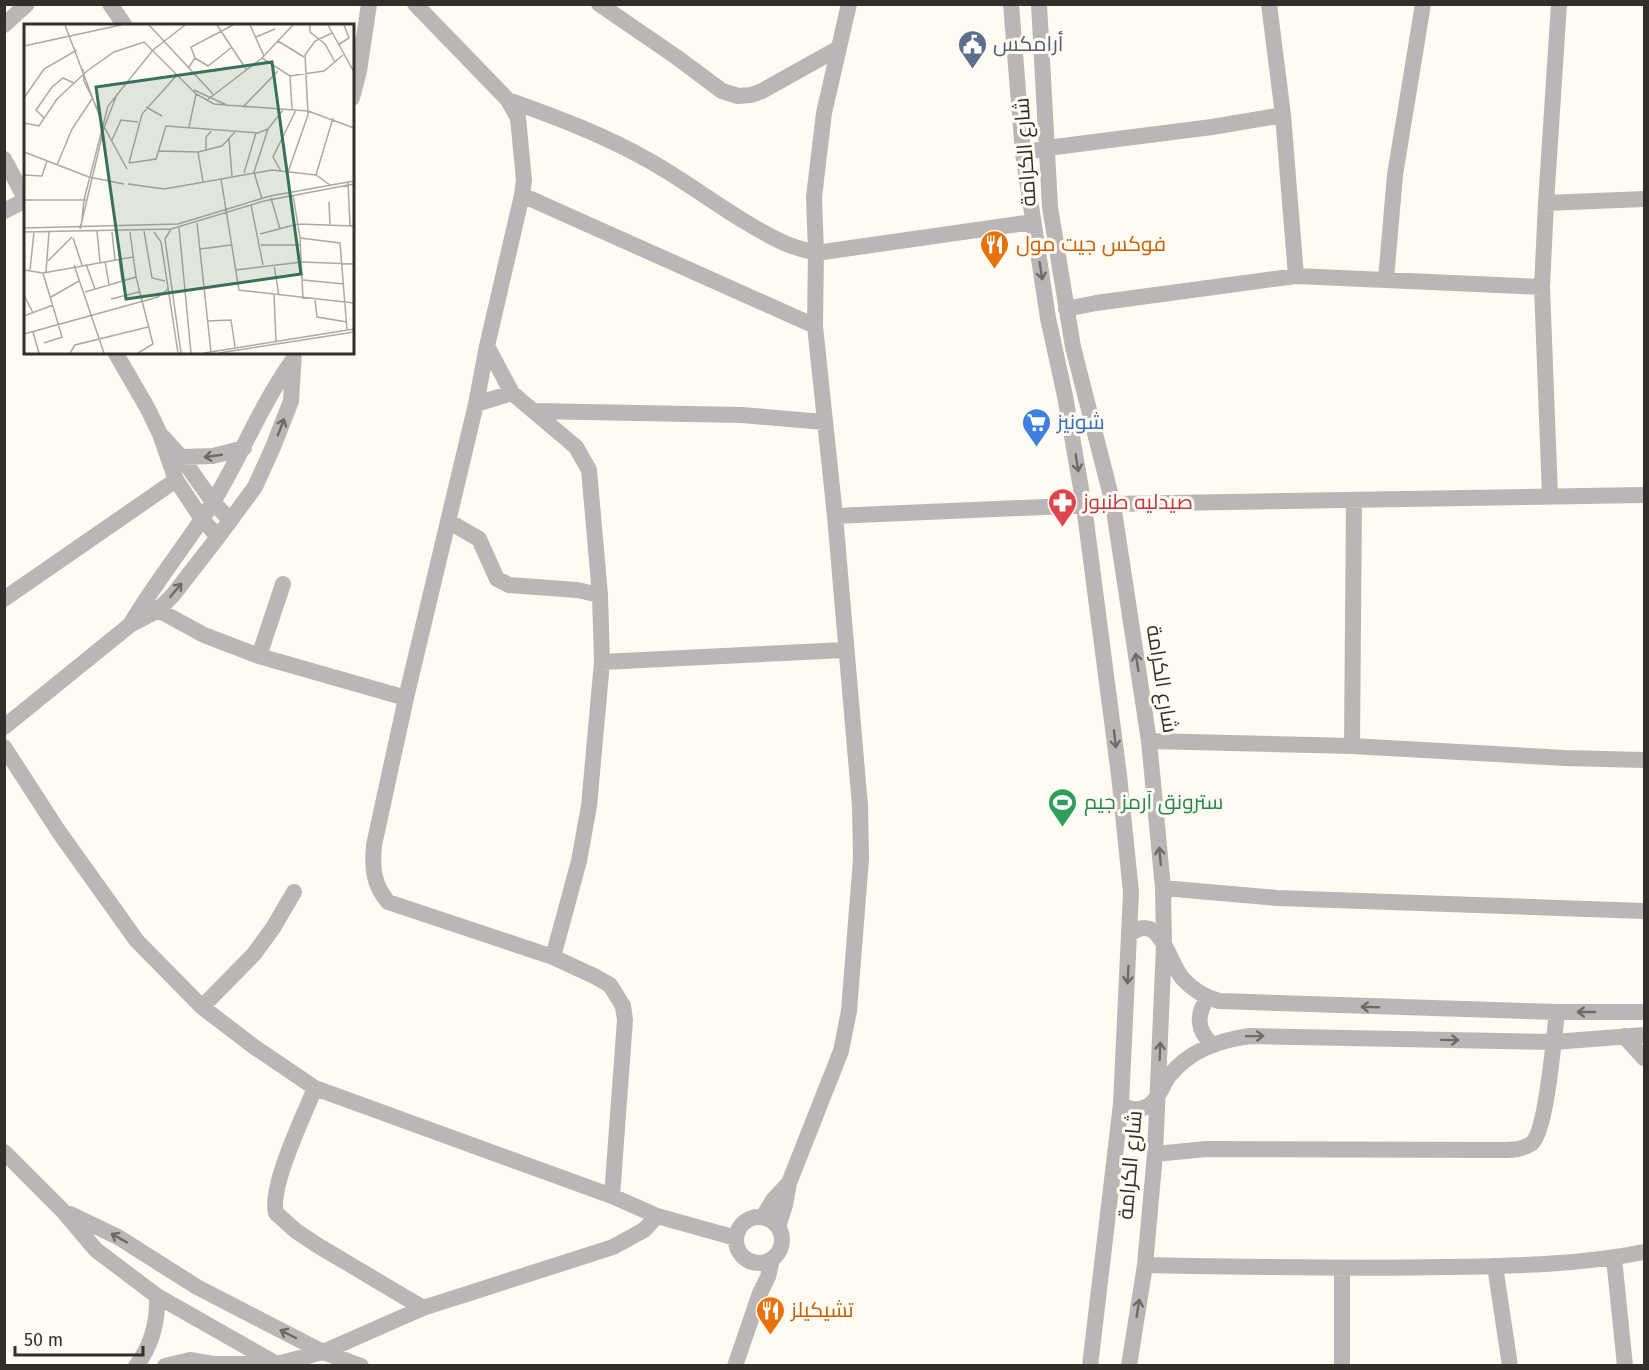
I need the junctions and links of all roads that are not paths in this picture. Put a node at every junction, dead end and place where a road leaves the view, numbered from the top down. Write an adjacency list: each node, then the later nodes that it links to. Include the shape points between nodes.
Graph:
1 (27, 4): 13 (street)
2 (110, 4): 12 (street)
3 (369, 4): 15 (street)
4 (415, 4): 16 (street)
5 (599, 4): 14 (street, via 722,91 738,96 762,91)
6 (849, 4): 14 (street)
7 (1011, 4): 19 (street, شارع الكرامة)
8 (1039, 4): 18 (street, شارع الكرامة)
9 (1269, 4): 17 (street)
10 (1423, 4): 30 (street, via 1395,175)
11 (1559, 4): 25 (street)
12 (124, 24)
13 (4, 25)
14 (839, 48): 28 (street, via 824,113 813,197)
15 (354, 90)
16 (508, 100): 21 (street, via 519,118); 28 (street, via 554,116 648,159 749,223)
17 (1283, 115): 18 (street); 29 (street)
18 (1047, 148): 19 (street); 32 (street, شارع الكرامة, via 1050,207)
19 (1023, 153): 27 (street, شارع الكرامة)
20 (4, 159): 22 (street)
21 (522, 195): 33 (street); 34 (street)
22 (24, 196)
23 (1644, 199): 25 (street)
24 (24, 201): 26 (street)
25 (1546, 203): 31 (street)
26 (4, 211)
27 (1033, 222): 28 (street); 50 (street, شارع الكرامة, one-way to 50)
28 (816, 254): 33 (street)
29 (1296, 276): 30 (street); 32 (street)
30 (1386, 279): 31 (street)
31 (1542, 287): 46 (street)
32 (1066, 309): 49 (street, شارع الكرامة)
33 (815, 326): 40 (street)
34 (487, 346): 37 (street); 38 (street)
35 (116, 354): 41 (street)
36 (293, 357): 42 (street, via 272,389); 53 (street, one-way to 36, via 255,487 291,402)
37 (512, 393): 38 (street); 39 (street)
38 (476, 404): 54 (street)
39 (534, 411): 40 (street); 57 (street, via 576,447 589,470)
40 (824, 422): 51 (street)
41 (160, 434): 43 (street); 44 (street)
42 (244, 448): 43 (street, one-way to 43, via 213,456); 48 (street)
43 (181, 457): 48 (street)
44 (176, 480): 52 (street); 58 (street)
45 (1644, 495): 46 (street)
46 (1550, 496): 47 (street)
47 (1354, 501): 49 (street); 66 (street)
48 (213, 502): 52 (street); 53 (street)
49 (1113, 504): 50 (street); 65 (street, شارع الكرامة, one-way to 49)
50 (1083, 506): 51 (street); 72 (street, شارع الكرامة, one-way to 72, via 1119,775 1131,892)
51 (835, 516): 60 (street)
52 (202, 519): 55 (street); 59 (street)
53 (230, 520): 55 (street)
54 (448, 521): 57 (street, via 479,539 497,579 509,585); 63 (street)
55 (218, 537): 59 (street, one-way to 55, via 173,595)
56 (283, 584): 61 (street)
57 (600, 595): 62 (street)
58 (4, 598)
59 (150, 606): 61 (street, via 204,635); 64 (street)
60 (845, 650): 62 (street); 89 (street, via 860,806 861,859 849,1011 841,1051)
61 (259, 656): 63 (street)
62 (602, 662): 74 (street, via 589,806 579,861)
63 (406, 698): 74 (street, via 374,845 374,879 379,891 388,902)
64 (4, 727)
65 (1149, 741): 66 (street); 69 (street, شارع الكرامة, one-way to 65)
66 (1352, 746): 68 (street)
67 (4, 747): 76 (street, via 130,931)
68 (1644, 760)
69 (1163, 888): 71 (street, via 1277,898); 73 (street, شارع الكرامة)
70 (294, 892): 76 (street, via 254,954)
71 (1644, 911)
72 (1130, 934): 73 (street, via 1141,928 1152,930); 86 (street, شارع الكرامة, one-way to 86)
73 (1164, 945): 75 (street, via 1183,979); 85 (street, شارع الكرامة, one-way to 73)
74 (553, 957): 90 (street, via 610,985 623,1006)
75 (1208, 998): 77 (street, one-way to 75, via 1232,1003); 82 (street, via 1199,1018 1202,1033)
76 (202, 1007): 84 (street)
77 (1557, 1012): 78 (street, one-way to 77); 81 (street)
78 (1644, 1012)
79 (1644, 1035): 80 (street)
80 (1624, 1036): 81 (street); 83 (street)
81 (1554, 1042): 82 (street, one-way to 81, via 1250,1036); 88 (street, via 1538,1131 1532,1143 1521,1149 1206,1149)
82 (1212, 1044): 85 (street, via 1182,1063)
83 (1644, 1058)
84 (315, 1089): 90 (street); 105 (street, via 284,1166 275,1198 276,1213 317,1245)
85 (1158, 1093): 86 (street, via 1143,1108); 88 (street, شارع الكرامة)
86 (1121, 1104): 113 (street, شارع الكرامة)
87 (4, 1152): 91 (street)
88 (1155, 1154): 100 (street, شارع الكرامة)
89 (789, 1183): 93 (street); 94 (street)
90 (612, 1196): 92 (street)
91 (63, 1211): 104 (street, via 96,1250); 106 (street, one-way to 91, via 197,1287 118,1237)
92 (657, 1216): 95 (street); 105 (street, via 644,1230 613,1248)
93 (763, 1217): 94 (street); 95 (street, via 745,1221)
94 (778, 1227): 98 (street, via 781,1244)
95 (736, 1238): 99 (street, via 741,1254)
96 (1644, 1252): 97 (street)
97 (1614, 1258): 101 (street); 117 (street)
98 (772, 1259): 99 (street); 103 (street)
99 (755, 1262): 103 (street, via 753,1274)
100 (1145, 1265): 102 (street); 114 (street, شارع الكرامة, one-way to 100)
101 (1496, 1266): 102 (street); 116 (street)
102 (1342, 1269): 115 (street)
103 (760, 1293): 112 (street)
104 (157, 1296): 107 (street, via 152,1338); 110 (street)
105 (423, 1308): 106 (street)
106 (322, 1352): 110 (street); 111 (street)
107 (136, 1365)
108 (165, 1365): 109 (street, via 190,1360)
109 (212, 1365): 110 (street)
110 (279, 1365)
111 (361, 1365)
112 (735, 1365)
113 (1090, 1365)
114 (1129, 1365)
115 (1342, 1365)
116 (1510, 1365)
117 (1625, 1365)

